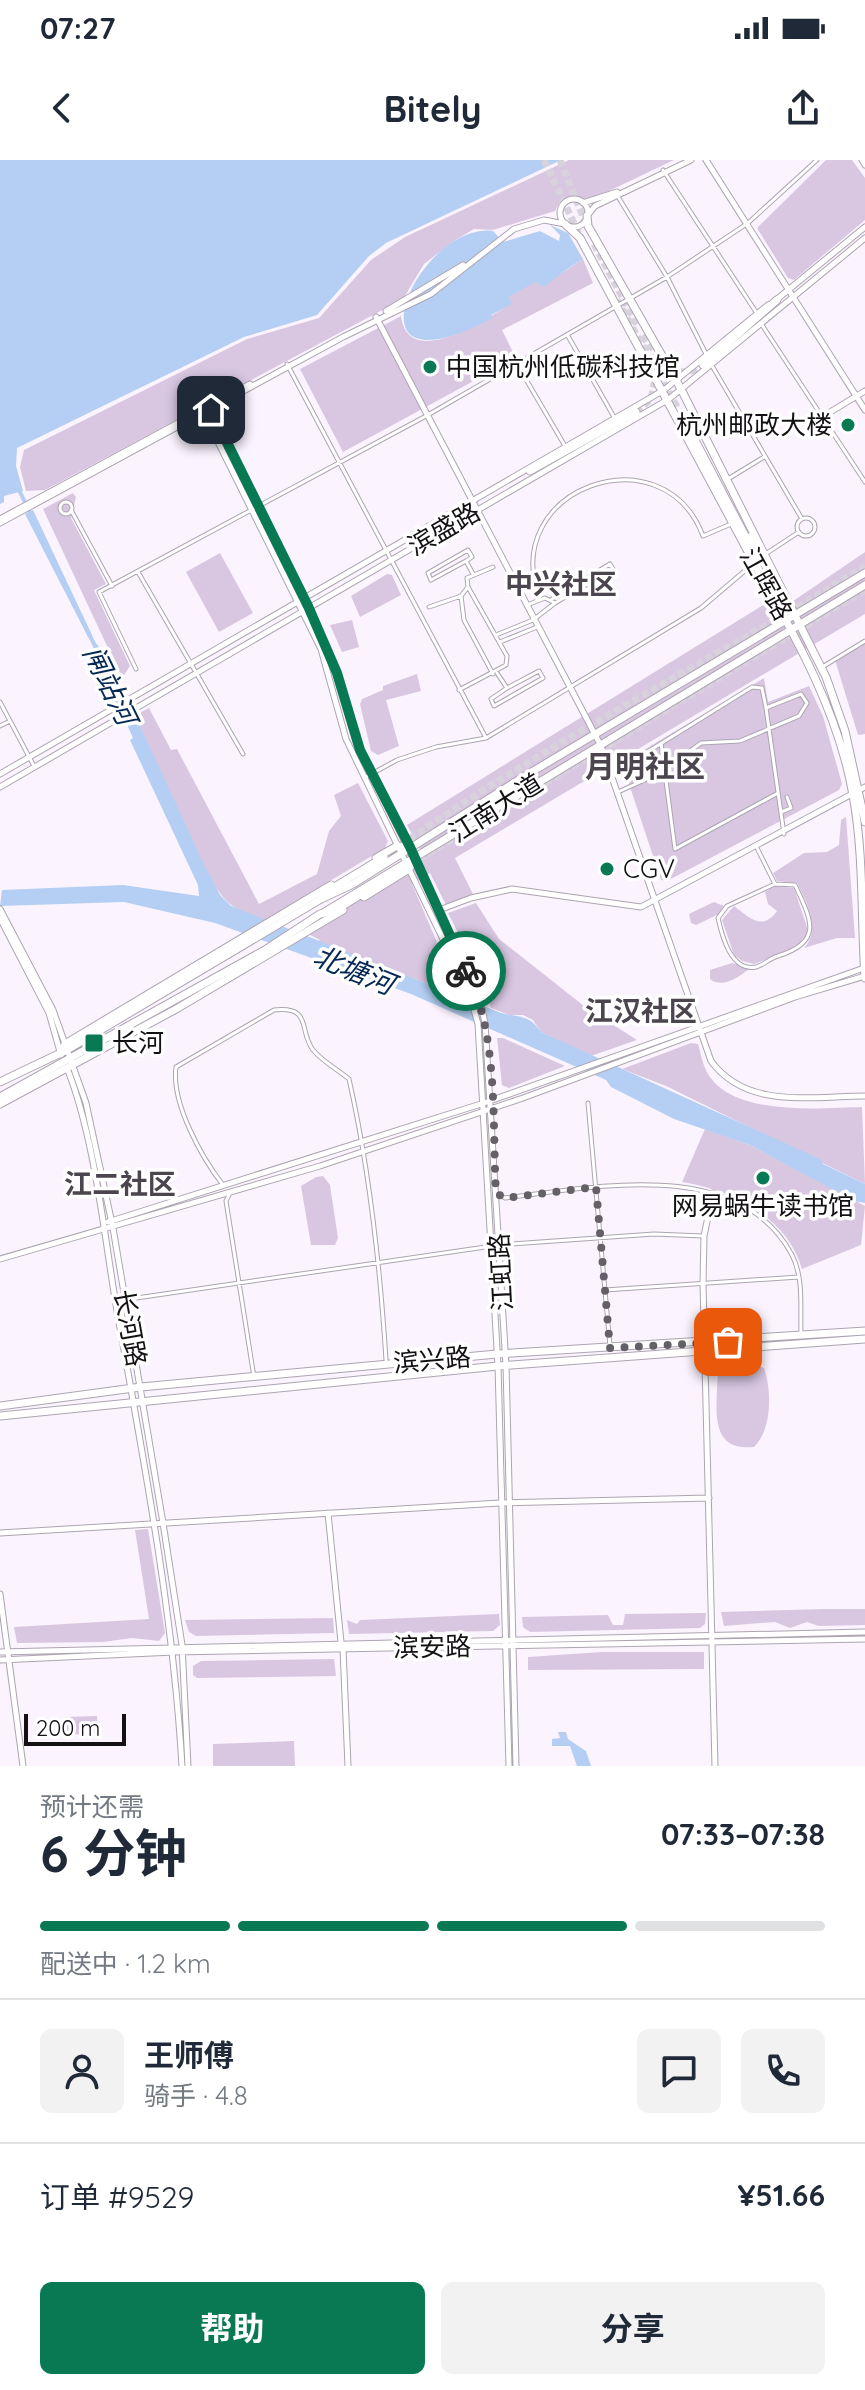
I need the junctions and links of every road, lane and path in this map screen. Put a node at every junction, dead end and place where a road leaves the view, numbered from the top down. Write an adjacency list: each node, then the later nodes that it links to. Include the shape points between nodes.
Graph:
1 (682, 160): 5 (main road)
2 (691, 160): 5 (main road)
3 (706, 160): 10 (main road)
4 (817, 160): 10 (street)
5 (664, 171): 6 (main road); 7 (main road); 15 (street)
6 (617, 195): 9 (main road); 16 (street)
7 (583, 203): 8 (main road, via 566,202); 9 (main road)
8 (560, 213): 11 (main road); 13 (main road, via 518,223)
9 (587, 216): 11 (main road, via 578,226); 19 (main road, 江晖路)
10 (748, 223): 15 (street); 17 (main road)
11 (565, 224): 13 (main road, via 534,222); 21 (main road, 江晖路, via 580,238)
12 (865, 227): 17 (main road, 滨盛路)
13 (504, 233): 23 (main road, via 445,278)
14 (865, 238): 18 (main road, 滨盛路)
15 (712, 248): 16 (street); 22 (street)
16 (667, 277): 19 (street); 26 (street)
17 (789, 290): 18 (main road); 20 (main road, 滨盛路)
18 (795, 296): 24 (main road, 滨盛路); 34 (main road)
19 (629, 300): 21 (street); 30 (main road, 江晖路)
20 (777, 300): 22 (main road, 滨盛路); 28 (main road)
21 (618, 306): 25 (street); 32 (main road, 江晖路)
22 (756, 312): 26 (main road, 滨盛路)
23 (376, 318): 29 (main road); 40 (main road)
24 (761, 323): 28 (main road, 滨盛路); 42 (street)
25 (568, 336): 27 (street); 41 (street)
26 (706, 354): 30 (main road, 滨盛路)
27 (517, 364): 40 (street); 43 (street)
28 (707, 364): 31 (main road, 滨盛路); 44 (street)
29 (287, 365): 36 (main road); 45 (street)
30 (676, 381): 31 (main road, 江晖路); 32 (main road, 滨盛路)
31 (681, 389): 35 (main road, 滨盛路); 47 (main road, 江晖路)
32 (664, 390): 35 (main road, 江晖路); 41 (main road, 滨盛路)
33 (865, 391): 34 (main road)
34 (857, 396): 37 (main road); 42 (main road)
35 (669, 399): 53 (main road, 滨盛路); 56 (main road, 江晖路)
36 (210, 408): 38 (main road); 50 (main road, 江虹路)
37 (865, 410)
38 (203, 412): 51 (main road, 江虹路); 55 (main road)
39 (636, 412): 46 (main road)
40 (426, 416): 45 (street); 49 (main road)
41 (614, 417): 43 (main road, 滨盛路)
42 (822, 417): 48 (street)
43 (565, 446): 46 (main road, 滨盛路)
44 (764, 457): 47 (street); 54 (street)
45 (337, 463): 50 (street); 58 (street)
46 (530, 471): 49 (main road, 滨盛路)
47 (725, 481): 59 (main road, 江晖路)
48 (865, 482)
49 (473, 502): 53 (main road); 58 (main road, 滨盛路)
50 (259, 506): 51 (street); 71 (main road, 江虹路)
51 (252, 509): 64 (street); 74 (main road, 江虹路)
52 (71, 510): 69 (street)
53 (477, 510): 60 (main road, 滨盛路); 77 (main road)
54 (802, 519): 57 (street); 57 (street, via 811,519 815,530 808,536)
55 (0, 521)
56 (733, 522): 62 (main road, 江晖路); 73 (street, via 703,536 684,506 650,484 612,479 587,486 559,505 537,533 534,572)
57 (799, 532): 59 (street)
58 (386, 550): 60 (street); 71 (main road, 滨盛路)
59 (762, 553): 65 (main road, via 688,422); 80 (main road, 江晖路)
60 (392, 559): 76 (main road, 滨盛路); 95 (street)
61 (466, 561): 61 (street, via 472,557 468,550 428,573 431,580); 67 (street)
62 (754, 563): 65 (main road, 江晖路); 93 (street, via 701,608)
63 (493, 567): 67 (street)
64 (138, 572): 69 (street); 88 (street)
65 (760, 573): 80 (main road, 江晖路)
66 (865, 573): 80 (main road, 江南大道)
67 (473, 574): 70 (street, via 467,578)
68 (865, 585): 82 (main road, 江南大道)
69 (112, 586): 90 (street, via 99,592)
70 (468, 587): 72 (street); 85 (street)
71 (303, 596): 74 (main road, 滨盛路); 76 (main road, 江虹路)
72 (461, 596): 78 (street); 92 (street, via 464,620)
73 (540, 599): 75 (street); 77 (street)
74 (296, 600): 79 (main road, 江虹路); 88 (main road, 滨盛路)
75 (554, 601): 75 (street, via 610,564 613,569); 81 (street)
76 (308, 606): 79 (main road, 滨盛路); 110 (main road, 江虹路)
77 (526, 606): 81 (main road)
78 (429, 607)
79 (301, 610): 91 (main road, 滨盛路); 112 (main road, 江虹路, via 325,661 346,739)
80 (792, 619): 82 (main road, 江晖路); 84 (main road, 江晖路); 101 (main road, 江南大道)
81 (533, 620): 83 (main road); 85 (street)
82 (801, 625): 84 (main road, 江南大道); 89 (main road, 江晖路)
83 (537, 627): 87 (street); 93 (main road)
84 (792, 631): 104 (main road, 江南大道); 114 (main road, 江晖路)
85 (496, 635): 87 (street)
86 (865, 641): 89 (street)
87 (500, 642): 92 (street, via 506,665)
88 (189, 664): 91 (street); 106 (main road, 滨盛路)
89 (821, 668): 114 (main road, 江晖路)
90 (136, 669)
91 (195, 673): 105 (street); 108 (main road, 滨盛路)
92 (495, 674): 94 (street); 95 (street)
93 (568, 687): 101 (main road); 102 (street)
94 (507, 688): 94 (street, via 491,699 494,706 543,678 539,671)
95 (459, 690): 102 (street)
96 (0, 702): 98 (street)
97 (766, 708): 100 (street); 100 (street, via 801,694 807,703 799,716); 103 (street, via 762,688 752,687)
98 (10, 721): 99 (street); 106 (street)
99 (0, 726)
100 (768, 728): 109 (street, via 740,741 701,743); 116 (street)
101 (595, 735): 104 (main road); 122 (main road, 江南大道)
102 (486, 738): 110 (street, via 436,747)
103 (661, 743): 107 (street); 109 (street)
104 (601, 746): 115 (main road); 125 (main road, 江南大道)
105 (243, 754)
106 (29, 757): 108 (street); 111 (main road, 滨盛路)
107 (628, 764)
108 (35, 768): 113 (main road, 滨盛路)
109 (665, 768): 115 (street); 116 (street, via 675,849)
110 (371, 773): 112 (street); 122 (main road, 江虹路)
111 (0, 774)
112 (364, 778): 121 (main road, 江虹路)
113 (0, 787)
114 (860, 790): 119 (main road, 江晖路); 120 (main road); 137 (main road, 江晖路)
115 (618, 792): 130 (main road)
116 (778, 793): 118 (street)
117 (787, 797): 118 (street, via 791,808)
118 (781, 812): 120 (street)
119 (865, 822)
120 (784, 834): 123 (main road)
121 (397, 846): 122 (main road); 126 (main road, 江虹路); 131 (main road)
122 (410, 847): 125 (main road, 江虹路); 126 (main road, 江南大道)
123 (757, 848): 128 (street); 130 (main road)
124 (384, 857): 129 (main road)
125 (415, 858): 126 (main road, 江南大道); 133 (main road, 江虹路)
126 (406, 862): 129 (main road, 江南大道); 135 (main road, 江南大道); 138 (main road, 江虹路)
127 (394, 874): 135 (main road)
128 (775, 884): 128 (street, via 727,906 718,918 739,963 754,968 799,950 808,941 810,930 795,885)
129 (324, 896): 131 (main road, 江南大道)
130 (655, 902): 133 (main road, via 630,908 512,889); 140 (main road)
131 (302, 906): 142 (main road, 江南大道, via 124,1012)
132 (0, 909): 136 (main road, 长河路)
133 (439, 910): 138 (main road, 江虹路)
134 (0, 918): 136 (main road, 长河路)
135 (318, 919): 142 (main road, 江南大道, via 140,1025)
136 (10, 932): 142 (main road, 长河路); 142 (main road, 长河路, via 46,994)
137 (865, 968): 139 (main road, 江晖路); 140 (main road)
138 (462, 970): 143 (main road, 江虹路, via 478,992 485,1023)
139 (865, 977): 141 (main road)
140 (697, 1024): 141 (main road); 147 (main road)
141 (700, 1033): 145 (main road, via 720,1073 752,1093); 150 (main road)
142 (67, 1057): 144 (main road, 江南大道); 146 (main road, 江南大道); 149 (main road); 163 (main road, 长河路, via 86,1103); 164 (main road, 长河路)
143 (485, 1068): 147 (main road, 江虹路); 150 (main road, 江虹路)
144 (2, 1080)
145 (865, 1096)
146 (0, 1097)
147 (491, 1099): 150 (main road)
148 (588, 1103): 154 (street)
149 (0, 1104)
150 (486, 1107): 151 (main road); 157 (main road, 江虹路); 169 (main road, 江虹路)
151 (364, 1146): 152 (street, via 349,1079 315,1053 300,1015 288,1008 274,1010 176,1067 174,1079 192,1136); 153 (main road); 156 (main road); 171 (street)
152 (217, 1177): 153 (street); 155 (street)
153 (223, 1185): 155 (main road)
154 (596, 1187): 158 (street, via 682,1186); 160 (street); 167 (street)
155 (215, 1188): 163 (main road)
156 (230, 1192): 159 (main road); 161 (street)
157 (496, 1193): 160 (street); 162 (main road, 江虹路)
158 (713, 1193): 166 (main road); 172 (street, via 773,1228)
159 (219, 1195): 161 (street); 165 (main road)
160 (505, 1198): 162 (street)
161 (226, 1201): 174 (street)
162 (497, 1207): 168 (main road, 江虹路)
163 (109, 1221): 164 (main road); 165 (main road, 长河路)
164 (103, 1227): 165 (main road); 170 (main road); 177 (main road, 长河路)
165 (113, 1228): 176 (main road, 长河路)
166 (704, 1236): 167 (street); 173 (main road)
167 (601, 1237): 168 (street); 175 (street)
168 (499, 1245): 169 (street); 183 (main road, 江虹路)
169 (491, 1247): 171 (street); 183 (main road, 江虹路)
170 (0, 1259)
171 (379, 1262): 174 (street); 184 (street)
172 (799, 1277): 173 (street); 179 (street)
173 (703, 1283): 175 (street); 182 (main road)
174 (240, 1284): 176 (street); 186 (street)
175 (605, 1290): 181 (street)
176 (125, 1300): 177 (street); 187 (main road, 长河路)
177 (116, 1301): 188 (main road, 长河路)
178 (865, 1331): 179 (main road, 滨兴路)
179 (802, 1337): 182 (main road, 滨兴路)
180 (865, 1339): 182 (main road, 滨兴路)
181 (610, 1348): 182 (main road, 滨兴路); 183 (main road, 滨兴路)
182 (706, 1348): 185 (main road, 滨兴路); 193 (main road)
183 (501, 1353): 185 (main road, 江虹路); 186 (main road, 滨兴路)
184 (386, 1360)
185 (502, 1365): 189 (main road, 滨兴路); 194 (main road, 江虹路); 195 (main road, 江虹路)
186 (254, 1377): 187 (main road, 滨兴路)
187 (141, 1387): 188 (main road, 滨兴路); 189 (main road, 长河路)
188 (131, 1388): 190 (main road, 长河路); 191 (main road, 滨兴路)
189 (143, 1399): 190 (main road, 滨兴路); 197 (main road, 长河路)
190 (133, 1400): 192 (main road, 滨兴路); 197 (main road, 长河路)
191 (0, 1406)
192 (0, 1416)
193 (709, 1498): 195 (main road); 201 (main road)
194 (500, 1503): 195 (main road); 196 (main road); 204 (main road, 江虹路)
195 (509, 1503): 204 (main road, 江虹路)
196 (328, 1513): 197 (main road); 203 (main road)
197 (160, 1523): 198 (main road); 206 (main road, 长河路); 207 (main road, 长河路)
198 (0, 1533)
199 (0, 1594): 209 (main road)
200 (865, 1632): 201 (main road, 滨安路)
201 (712, 1635): 204 (main road, 滨安路); 205 (main road)
202 (865, 1639): 205 (main road, 滨安路)
203 (341, 1642): 204 (main road, 滨安路); 207 (main road, 滨安路)
204 (511, 1643): 205 (main road, 滨安路); 208 (main road, 滨安路); 217 (main road, 江虹路); 218 (main road, 江虹路)
205 (713, 1643): 219 (main road)
206 (174, 1649): 207 (main road, 滨安路); 209 (main road, 滨安路); 211 (main road, 滨安路); 214 (main road, 长河路)
207 (182, 1649): 208 (main road, 滨安路); 215 (main road, 长河路)
208 (343, 1649): 216 (main road)
209 (8, 1651): 210 (main road, 滨安路); 211 (main road)
210 (0, 1652)
211 (9, 1659): 212 (main road, 滨安路); 213 (main road)
212 (0, 1660)
213 (23, 1766)
214 (182, 1766)
215 (188, 1766)
216 (348, 1766)
217 (509, 1766)
218 (516, 1766)
219 (715, 1766)

